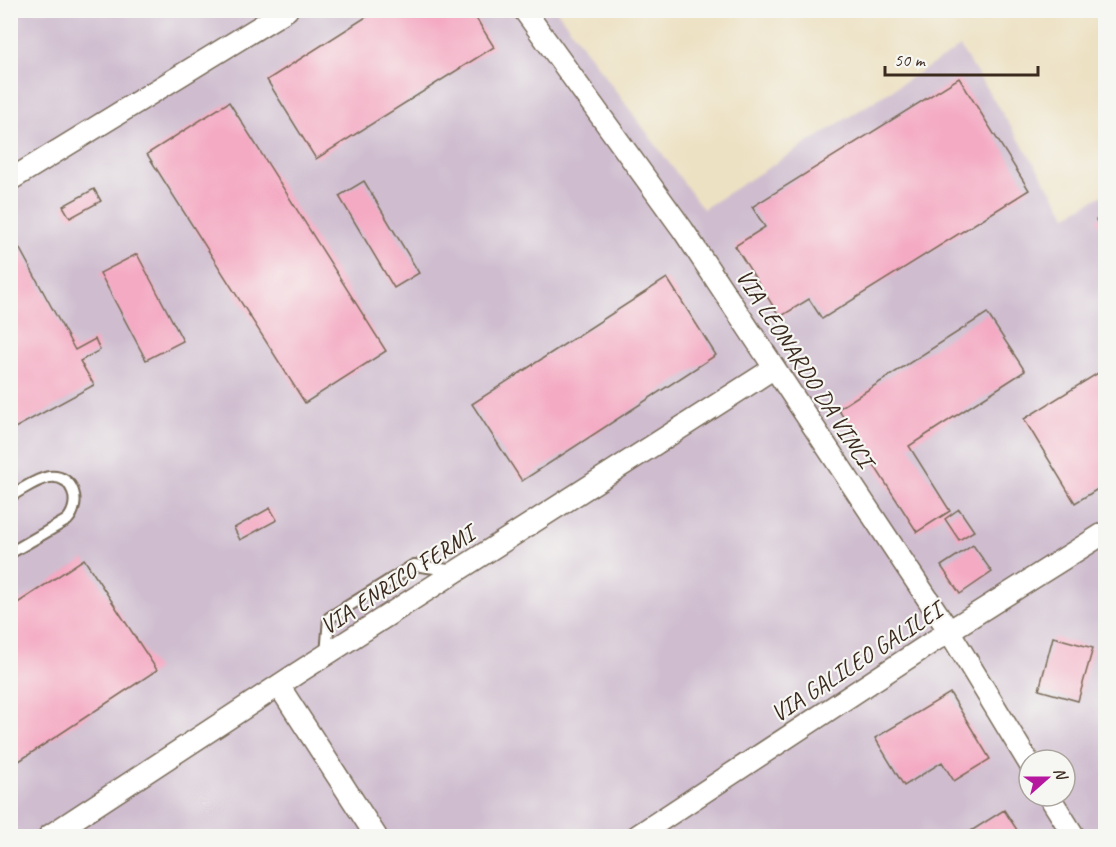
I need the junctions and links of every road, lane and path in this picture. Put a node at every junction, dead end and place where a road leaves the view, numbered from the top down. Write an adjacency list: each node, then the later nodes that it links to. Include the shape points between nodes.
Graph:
1 (287, 10): 3 (street)
2 (525, 10): 5 (street, VIA LEONARDO DA VINCI, via 683,230)
3 (266, 16): 4 (street)
4 (10, 180)
5 (774, 368): 9 (street, VIA ENRICO FERMI); 10 (street, VIA LEONARDO DA VINCI)
6 (10, 496): 8 (lane, via 53,477 70,486 76,503 68,520)
7 (1106, 532): 10 (street, VIA GALILEO GALILEI)
8 (10, 553)
9 (458, 571): 11 (street, VIA ENRICO FERMI); 11 (lane, via 414,566 329,618)
10 (949, 631): 13 (street, VIA LEONARDO DA VINCI); 17 (street, VIA GALILEO GALILEI)
11 (326, 656): 12 (street, VIA ENRICO FERMI)
12 (279, 686): 15 (street, VIA ENRICO FERMI); 16 (street)
13 (1020, 748)
14 (1056, 808): 18 (street)
15 (49, 837)
16 (376, 837)
17 (637, 837)
18 (1074, 837)

